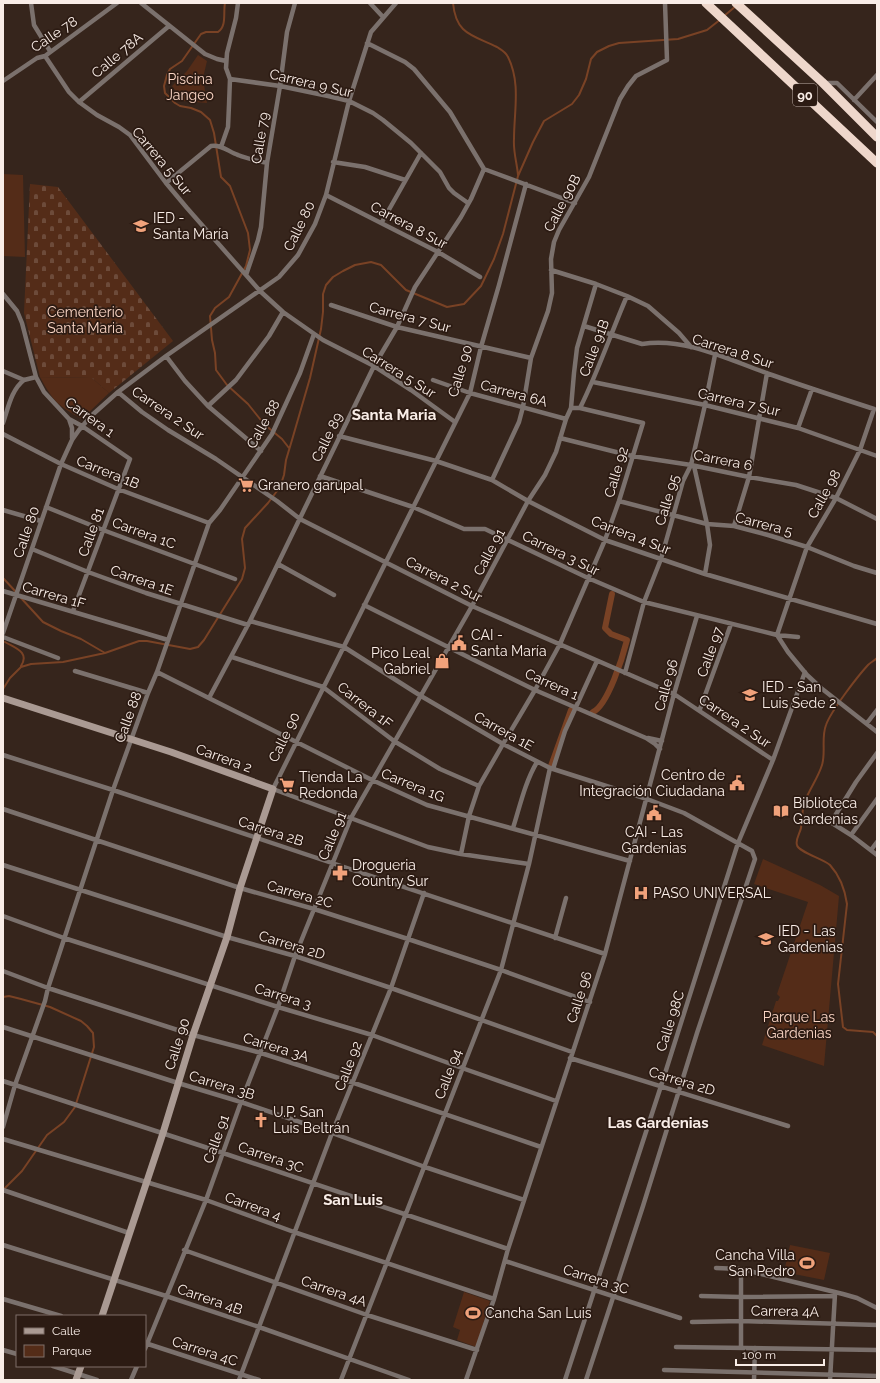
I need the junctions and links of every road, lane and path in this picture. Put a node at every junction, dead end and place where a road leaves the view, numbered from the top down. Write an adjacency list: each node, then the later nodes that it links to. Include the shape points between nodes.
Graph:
1 (31, 3): 14 (street, via 34,25)
2 (117, 3): 14 (street, Calle 78)
3 (142, 3): 12 (street)
4 (238, 3): 16 (street)
5 (295, 3): 21 (street, Calle 79, via 287,32)
6 (370, 3): 11 (street)
7 (396, 3): 11 (street, Calle 80)
8 (665, 3): 38 (street, Calle 90B, via 667,60 636,76 620,98 589,177)
9 (706, 3): 31 (highway, 90)
10 (736, 3): 20 (highway, 90)
11 (383, 17): 13 (street, Calle 80, via 371,32)
12 (169, 26): 16 (street, via 210,57); 24 (street, Calle 78A)
13 (367, 43): 23 (street, Calle 80); 32 (street, via 414,69 450,112)
14 (50, 51): 15 (street, Calle 78)
15 (45, 56): 19 (street, Calle 78); 24 (street, Carrera 5 Sur, via 69,92)
16 (226, 61): 18 (street)
17 (877, 75): 22 (street)
18 (230, 79): 21 (street, Carrera 9 Sur); 27 (street, via 228,127)
19 (3, 80)
20 (822, 82): 22 (street, via 837,83); 26 (highway, 90)
21 (280, 86): 23 (street, Carrera 9 Sur); 30 (street, Calle 79)
22 (854, 100): 25 (street)
23 (349, 101): 28 (street, Carrera 9 Sur, via 383,120); 29 (street, Calle 80)
24 (79, 102): 34 (street, Carrera 5 Sur, via 130,136)
25 (877, 122)
26 (877, 137)
27 (218, 146): 30 (street); 34 (street, via 211,146)
28 (421, 153): 33 (street); 37 (street, Carrera 9 Sur, via 440,172 454,193)
29 (333, 162): 33 (street, via 365,167); 36 (street, Calle 80)
30 (267, 163): 42 (street, Calle 79, via 261,227)
31 (877, 163)
32 (484, 169): 35 (street); 37 (street, Calle 89)
33 (405, 180): 39 (street)
34 (166, 183): 42 (street, Carrera 5 Sur)
35 (524, 184): 38 (street); 54 (street, Calle 90, via 500,286)
36 (326, 195): 39 (street, Carrera 8 Sur); 45 (street, Calle 80, via 315,224 298,255 279,277)
37 (468, 203): 40 (street, Calle 89)
38 (575, 203): 41 (street, Calle 90B, via 554,242)
39 (382, 222): 40 (street, Carrera 8 Sur)
40 (438, 252): 43 (street, Carrera 8 Sur); 51 (street, Calle 89, via 410,296)
41 (552, 270): 44 (street); 58 (street, Calle 90B, via 552,293 548,311)
42 (246, 275): 45 (street, Carrera 5 Sur)
43 (480, 277)
44 (596, 284): 47 (street); 50 (street, Calle 91)
45 (260, 291): 49 (street, Carrera 5 Sur); 57 (street, Calle 80)
46 (3, 294): 62 (street, Carrera 1, via 17,311 22,323)
47 (627, 296): 52 (street, Calle 91B); 55 (street, via 648,306)
48 (331, 305): 51 (street, Carrera 7 Sur)
49 (283, 312): 53 (street, Carrera 5 Sur); 70 (street, via 269,336 229,386)
50 (584, 326): 52 (street, Carrera 8 Sur); 72 (street, Calle 91, via 576,360)
51 (397, 327): 54 (street, Carrera 7 Sur); 59 (street, Calle 89)
52 (610, 334): 55 (street, Carrera 8 Sur, via 642,344); 65 (street, Calle 91B)
53 (316, 335): 59 (street, Carrera 5 Sur); 87 (street, Calle 88)
54 (481, 347): 58 (street, Carrera 7 Sur); 68 (street, Calle 90)
55 (691, 347): 56 (street, Carrera 8 Sur)
56 (715, 355): 61 (street, Carrera 8 Sur, via 730,358); 69 (street, Calle 95)
57 (166, 356): 67 (street, Calle 80); 70 (street)
58 (531, 358): 71 (street, Calle 90B)
59 (374, 366): 78 (street, Carrera 5 Sur); 83 (street, Calle 89)
60 (3, 371): 63 (street)
61 (767, 373): 66 (street, Carrera 8 Sur); 75 (street)
62 (36, 377): 63 (street); 76 (street, Carrera 1, via 44,392)
63 (24, 380): 79 (street, via 14,392)
64 (433, 380): 68 (street, Carrera 6A)
65 (593, 382): 69 (street, Carrera 7 Sur); 73 (street, Calle 91B)
66 (812, 390): 74 (street, Carrera 8 Sur); 81 (street)
67 (118, 392): 80 (street, Calle 80); 95 (street, Carrera 2 Sur, via 149,417)
68 (470, 393): 71 (street, Carrera 6A); 78 (street, Calle 90)
69 (705, 405): 75 (street, Carrera 7 Sur); 93 (street, Calle 95)
70 (208, 406): 87 (street)
71 (523, 407): 77 (street, Carrera 6A); 97 (street, Calle 90B, via 519,422)
72 (571, 408): 73 (street); 77 (street, Calle 91)
73 (580, 408): 88 (street, Calle 92, via 643,423)
74 (874, 410): 86 (street, Calle 98)
75 (758, 417): 81 (street, Carrera 7 Sur); 96 (street)
76 (69, 419): 80 (street, Carrera 1); 85 (street)
77 (566, 419): 84 (street, Calle 91)
78 (455, 422): 91 (street, Calle 90)
79 (3, 423)
80 (82, 426): 85 (street, Calle 80); 90 (street, Carrera 1)
81 (798, 428): 86 (street, Carrera 7 Sur)
82 (3, 434): 92 (street, Carrera 1B)
83 (339, 436): 91 (street, Carrera 4 Sur); 94 (street, Calle 89)
84 (560, 438): 88 (street, Carrera 6); 100 (street, Calle 91, via 545,476)
85 (72, 440): 92 (street, Calle 80)
86 (860, 450): 89 (street, Carrera 7 Sur); 99 (street, Calle 98)
87 (262, 451): 95 (street, Calle 88)
88 (632, 456): 93 (street, Carrera 6); 101 (street, Calle 92)
89 (877, 456)
90 (130, 459): 98 (street, Calle 81)
91 (436, 461): 97 (street, Carrera 4 Sur); 103 (street, Calle 90)
92 (61, 464): 98 (street, Carrera 1B); 102 (street, Calle 80)
93 (692, 465): 96 (street, Carrera 6); 105 (street, Calle 95, via 683,481); 110 (street)
94 (320, 476): 103 (street, Carrera 3 Sur); 106 (street, Calle 89)
95 (243, 477): 106 (street, Carrera 2 Sur); 109 (street, Calle 88)
96 (749, 477): 99 (street, Carrera 6, via 796,485); 111 (street)
97 (492, 480): 100 (street, Carrera 4 Sur)
98 (118, 490): 109 (street, Carrera 1B); 112 (street, Calle 81)
99 (836, 498): 107 (street, Carrera 6); 115 (street, Calle 98)
100 (528, 501): 113 (street, Calle 91); 114 (street, Carrera 4 Sur)
101 (619, 501): 105 (street, Carrera 5); 114 (street, Calle 92)
102 (46, 507): 108 (street, Calle 80); 112 (street, Carrera 1C)
103 (413, 507): 113 (street, Carrera 3 Sur, via 464,529 485,529); 118 (street, Calle 90)
104 (3, 510): 108 (street)
105 (674, 515): 110 (street, Carrera 5); 117 (street, Calle 95)
106 (300, 519): 118 (street, Carrera 2 Sur); 120 (street, Calle 89)
107 (877, 519)
108 (42, 520): 116 (street, Calle 80)
109 (209, 523): 119 (street, Calle 88)
110 (707, 524): 111 (street, Carrera 5); 123 (street, via 710,545)
111 (734, 526): 115 (street, Carrera 5)
112 (103, 530): 119 (street, Carrera 1C); 121 (street, Calle 81)
113 (508, 540): 124 (street, Carrera 3 Sur); 133 (street, Calle 91)
114 (605, 540): 117 (street, Carrera 4 Sur); 124 (street, Calle 92)
115 (807, 547): 122 (street, Carrera 5); 129 (street, Calle 98)
116 (32, 549): 121 (street, Carrera 1E); 128 (street, Calle 80)
117 (661, 559): 123 (street, Carrera 4 Sur); 130 (street, Calle 95)
118 (387, 562): 132 (street, Calle 90); 133 (street, Carrera 2 Sur)
119 (194, 563): 125 (street, Carrera 1C); 131 (street, Calle 88)
120 (278, 564): 127 (street); 136 (street, Calle 89)
121 (88, 572): 131 (street, Carrera 1E); 134 (street, Calle 81)
122 (877, 573)
123 (705, 574): 129 (street, Carrera 4 Sur)
124 (588, 578): 130 (street, Carrera 3 Sur); 144 (street, Calle 92)
125 (235, 579)
126 (3, 591): 128 (street, Carrera 1F)
127 (334, 595)
128 (16, 596): 134 (street, Carrera 1F); 139 (street, Calle 80)
129 (789, 599): 138 (street, Carrera 4 Sur); 140 (street, Calle 98)
130 (644, 602): 135 (street, Carrera 3 Sur); 153 (street, Calle 95)
131 (180, 604): 136 (street, Carrera 1E, via 226,619); 143 (street, Calle 88)
132 (364, 605): 145 (street, Calle 90); 146 (street, Carrera 1)
133 (472, 606): 144 (street, Carrera 2 Sur); 146 (street, Calle 91)
134 (73, 611): 143 (street, Carrera 1F)
135 (697, 616): 137 (street, Carrera 3 Sur); 157 (street, Calle 96)
136 (249, 623): 145 (street, Carrera 1E); 147 (street, Calle 89)
137 (732, 624): 140 (street, Carrera 3 Sur); 162 (street, Calle 97)
138 (877, 624)
139 (3, 633)
140 (777, 635): 142 (street, Carrera 3 Sur); 152 (street)
141 (3, 637): 148 (street)
142 (798, 637)
143 (167, 643): 151 (street, Calle 88)
144 (560, 644): 149 (street, Carrera 2 Sur); 155 (street, Calle 92)
145 (344, 647): 154 (street, Calle 90); 158 (street, Carrera 1E)
146 (448, 648): 155 (street, Carrera 1); 158 (street, Calle 91)
147 (232, 657): 154 (street, Carrera 1F); 160 (street, Calle 89)
148 (58, 658)
149 (597, 661): 153 (street, Carrera 2 Sur); 161 (street, Calle 94)
150 (75, 671): 156 (street)
151 (157, 672): 156 (street, Calle 88); 160 (street, Carrera 1G)
152 (805, 672): 164 (street); 175 (street, Calle 98C)
153 (625, 673): 157 (street, Carrera 2 Sur)
154 (323, 687): 168 (street, Carrera 1F); 170 (street, Calle 90)
155 (536, 690): 161 (street, Carrera 1); 171 (street, Calle 92)
156 (148, 693): 167 (street, Calle 88)
157 (674, 694): 162 (street, Carrera 2 Sur); 169 (street, Calle 96)
158 (421, 696): 168 (street, Calle 91); 171 (street, Carrera 1E)
159 (3, 698): 167 (street, Carrera 2)
160 (209, 698): 170 (street, Carrera 1G)
161 (576, 707): 166 (street, Carrera 1); 177 (street, Calle 94)
162 (700, 709): 175 (street, Carrera 2 Sur)
163 (877, 710): 164 (street)
164 (867, 724): 165 (street)
165 (877, 732)
166 (646, 738): 169 (street, Carrera 1); 172 (street, Carrera 1)
167 (131, 740): 180 (street, Carrera 2); 181 (street, Calle 88)
168 (394, 741): 178 (street, Calle 91); 179 (street, Carrera 1F, via 440,769)
169 (662, 741): 172 (street, Calle 96)
170 (296, 742): 178 (street, Carrera 1G); 180 (street, Calle 90)
171 (503, 744): 176 (street, Carrera 1E); 179 (street, Calle 92)
172 (660, 748): 182 (street, Calle 96)
173 (877, 753): 189 (street, via 833,819 832,823)
174 (3, 755): 181 (street, Carrera 2B)
175 (773, 760): 193 (street, Calle 98C)
176 (537, 762): 177 (street, Carrera 1E); 187 (street)
177 (552, 769): 182 (street, Carrera 1E); 188 (street, Calle 94)
178 (372, 780): 185 (street, Carrera 1G, via 427,804); 186 (street, Calle 91)
179 (479, 786): 185 (street, Calle 92)
180 (273, 789): 186 (street, Carrera 2); 190 (street, Calle 90)
181 (113, 790): 190 (street, Carrera 2B); 191 (street, Calle 88)
182 (647, 799): 193 (street, Carrera 1E, via 684,813); 198 (street, Calle 96)
183 (877, 799): 189 (street)
184 (3, 809): 191 (street, Carrera 2C)
185 (470, 816): 187 (street, Carrera 1G); 196 (street, Calle 92)
186 (351, 818): 196 (street, Carrera 2, via 428,846); 199 (street, Calle 91)
187 (513, 828): 188 (street, Carrera 1G)
188 (536, 834): 198 (street, Carrera 1G); 200 (street, Calle 94)
189 (851, 835): 194 (street)
190 (258, 838): 199 (street, Carrera 2B); 202 (street, Calle 90)
191 (96, 841): 202 (street, Carrera 2C); 203 (street, Calle 88)
192 (877, 842): 194 (street)
193 (738, 843): 195 (street, Carrera 1E); 235 (street, Calle 98C)
194 (871, 850): 197 (street)
195 (752, 851): 236 (street, Calle 98C, via 755,859)
196 (461, 854): 200 (street, Carrera 2)
197 (877, 855)
198 (630, 861): 213 (street, Calle 96)
199 (333, 863): 204 (street, Carrera 2B); 206 (street, Calle 91)
200 (529, 864): 208 (street, Calle 94)
201 (3, 865): 203 (street, Carrera 2D)
202 (240, 888): 206 (street, Carrera 2C); 209 (street, Calle 90)
203 (80, 890): 209 (street, Carrera 2D); 210 (street, Calle 88)
204 (424, 893): 208 (street, Carrera 2B); 212 (street, Calle 92)
205 (566, 898): 211 (street)
206 (314, 909): 212 (street, Carrera 2C); 214 (street, Calle 91)
207 (3, 916): 210 (street, Carrera 3)
208 (513, 924): 211 (street, Carrera 2B); 216 (street, Calle 94)
209 (227, 937): 214 (street, Carrera 2D); 217 (street, Calle 90)
210 (64, 938): 217 (street, Carrera 3); 218 (street, Calle 88)
211 (555, 938): 213 (street, Carrera 2B)
212 (408, 939): 216 (street, Carrera 2C); 219 (street, Calle 92)
213 (605, 954): 220 (street, Calle 96)
214 (295, 956): 219 (street, Carrera 2D); 221 (street, Calle 91)
215 (3, 970): 218 (street, Carrera 3A)
216 (501, 970): 220 (street, Carrera 2C); 222 (street, Calle 94)
217 (210, 984): 221 (street, Carrera 3); 224 (street, Calle 90)
218 (48, 988): 224 (street, Carrera 3A); 226 (street, Calle 88)
219 (391, 988): 222 (street, Carrera 2D); 225 (street, Calle 92)
220 (590, 1002): 227 (street, Calle 96)
221 (278, 1007): 225 (street, Carrera 3); 228 (street, Calle 91)
222 (482, 1021): 227 (street, Carrera 2D); 230 (street, Calle 94)
223 (3, 1027): 226 (street, Carrera 3B)
224 (193, 1035): 228 (street, Carrera 3A); 232 (street, Calle 90)
225 (372, 1035): 230 (street, Carrera 3); 233 (street, Calle 92)
226 (33, 1037): 232 (street, Carrera 3B); 234 (street, Calle 88)
227 (572, 1052): 229 (street, Calle 96)
228 (261, 1053): 233 (street, Carrera 3A); 238 (street, Calle 91)
229 (570, 1058): 235 (street, Carrera 2D); 237 (street, Calle 96)
230 (462, 1068): 237 (street, Carrera 3); 239 (street, Calle 94)
231 (3, 1081): 234 (street, Carrera 3C)
232 (178, 1083): 238 (street, Carrera 3B); 242 (street, Calle 90)
233 (354, 1083): 239 (street, Carrera 3A); 243 (street, Calle 92)
234 (15, 1085): 241 (street, Calle 88); 242 (street, Carrera 3C)
235 (661, 1086): 236 (street, Carrera 2D); 265 (street, Calle 98C)
236 (679, 1091): 240 (street, Carrera 2D); 269 (street, Calle 98C)
237 (556, 1100): 245 (street, Calle 96)
238 (241, 1102): 243 (street, Carrera 3B); 246 (street, Calle 91)
239 (445, 1114): 245 (street, Carrera 3A); 247 (street, Calle 94)
240 (788, 1126)
241 (3, 1127)
242 (163, 1133): 246 (street, Carrera 3C); 248 (street, Calle 90)
243 (332, 1133): 247 (street, Carrera 3B); 249 (street, Calle 92)
244 (3, 1139): 248 (street, Carrera 4)
245 (541, 1147): 252 (street, Calle 96)
246 (223, 1153): 249 (street, Carrera 3C); 251 (street, Calle 91)
247 (425, 1167): 252 (street, Carrera 3B); 253 (street, Calle 94)
248 (146, 1183): 251 (street, Carrera 4); 255 (street, Calle 90)
249 (313, 1183): 253 (street, Carrera 3C); 254 (street, Calle 92)
250 (3, 1190): 255 (street)
251 (206, 1200): 254 (street, Carrera 4); 258 (street, Calle 91)
252 (524, 1200): 257 (street, Calle 96)
253 (405, 1214): 257 (street, Carrera 3C); 260 (street, Calle 94)
254 (294, 1232): 260 (street, Carrera 4); 264 (street, Calle 92)
255 (129, 1233): 263 (street, Calle 90)
256 (3, 1244): 263 (street, Carrera 4B)
257 (508, 1249): 259 (street, Calle 96)
258 (184, 1250): 264 (street, Carrera 4A); 267 (street, Calle 91)
259 (505, 1261): 265 (street, Carrera 3C); 272 (street, Calle 96)
260 (386, 1263): 272 (street, Carrera 4); 276 (street, Calle 94)
261 (716, 1268): 262 (street)
262 (741, 1269): 266 (street); 270 (street)
263 (114, 1280): 267 (street, Carrera 4B); 275 (street, Calle 90)
264 (277, 1283): 276 (street, Carrera 4A); 282 (street, Calle 92)
265 (595, 1290): 269 (street, Carrera 3C); 309 (street, Calle 98C)
266 (835, 1294): 270 (street); 273 (street, via 856,1298); 280 (street)
267 (166, 1296): 282 (street, Carrera 4B); 283 (street, Calle 91)
268 (701, 1296): 270 (street)
269 (614, 1297): 277 (street, Carrera 3C); 310 (street, Calle 98C)
270 (740, 1297): 278 (street)
271 (3, 1298): 274 (street)
272 (494, 1299): 289 (street, Calle 96)
273 (877, 1308)
274 (58, 1315)
275 (102, 1315)
276 (367, 1315): 289 (street, Carrera 4A); 292 (street, Calle 94)
277 (680, 1318)
278 (741, 1321): 279 (street, Carrera 4A); 280 (street, Carrera 4A); 285 (street)
279 (692, 1322)
280 (833, 1324): 281 (street, Carrera 4A); 287 (street)
281 (877, 1325)
282 (259, 1327): 292 (street, Carrera 4B); 298 (street, Calle 92)
283 (146, 1343): 298 (street, Carrera 4C)
284 (676, 1347): 285 (street)
285 (741, 1347): 286 (street)
286 (755, 1348): 287 (street); 297 (street)
287 (832, 1349): 290 (street); 299 (street)
288 (3, 1350): 291 (street)
289 (477, 1350): 308 (street, Calle 96)
290 (877, 1350)
291 (16, 1354)
292 (349, 1359): 306 (street, Calle 94); 307 (street, Carrera 4B)
293 (55, 1367): 301 (street)
294 (81, 1367): 301 (street)
295 (136, 1367): 303 (street)
296 (664, 1370): 297 (street)
297 (755, 1372): 299 (street); 311 (street)
298 (242, 1374): 304 (street, Calle 92); 305 (street, Carrera 4C)
299 (831, 1374): 300 (street); 312 (street)
300 (877, 1376)
301 (77, 1377): 302 (street)
302 (97, 1380)
303 (130, 1380)
304 (239, 1380)
305 (259, 1380)
306 (341, 1380)
307 (409, 1380)
308 (466, 1380)
309 (565, 1380)
310 (586, 1380)
311 (754, 1380)
312 (830, 1380)

